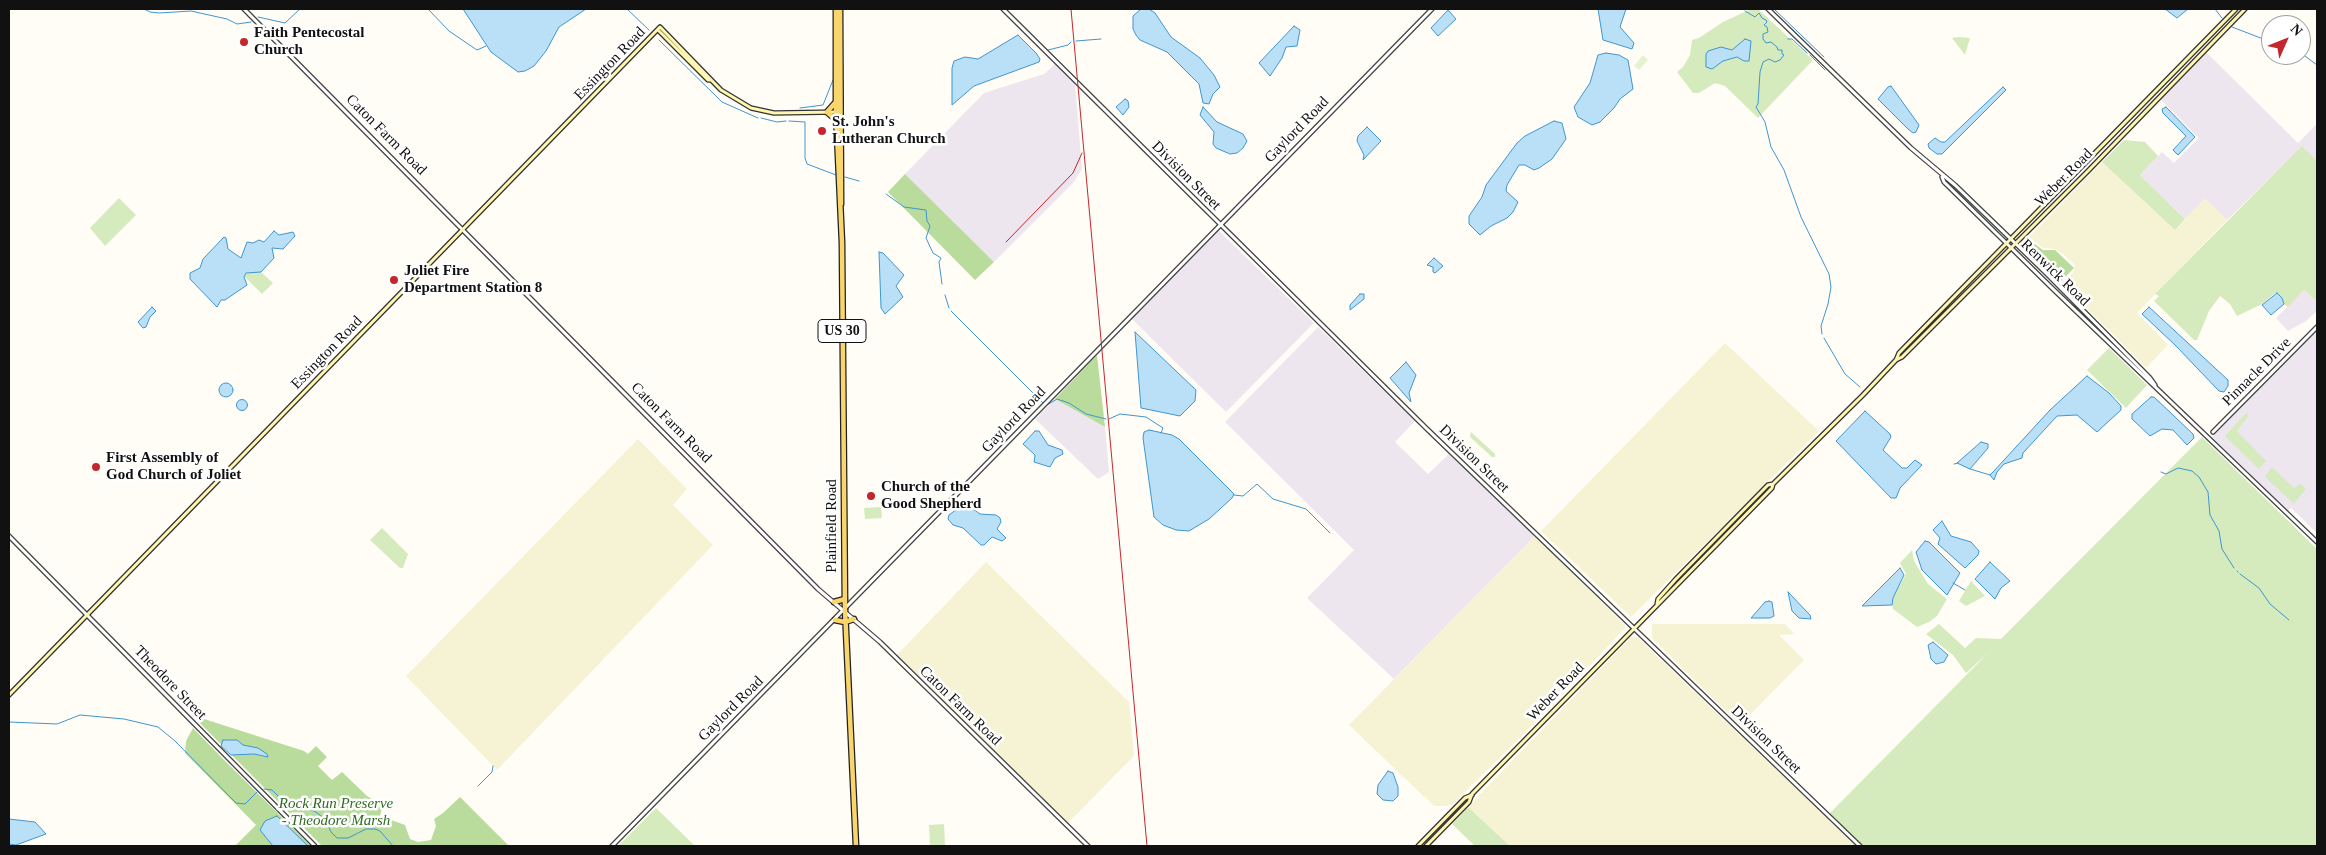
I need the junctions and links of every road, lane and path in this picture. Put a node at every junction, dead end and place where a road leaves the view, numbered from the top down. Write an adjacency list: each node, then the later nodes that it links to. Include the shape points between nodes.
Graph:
1 (244, 9): 15 (street, Caton Farm Road)
2 (836, 9): 9 (main road, Plainfield Road / US 30)
3 (840, 9): 11 (main road, Plainfield Road / US 30)
4 (1003, 9): 14 (street, Division Street)
5 (1432, 9): 14 (street, Gaylord Road)
6 (1768, 9): 16 (street, Renwick Road, via 1955,185)
7 (2236, 9): 16 (main road, Weber Road)
8 (2245, 9): 17 (main road, Weber Road)
9 (836, 102): 10 (main road); 11 (main road, Plainfield Road / US 30)
10 (827, 112): 11 (main road); 12 (main road); 15 (main road, Essington Road, via 774,113 751,108 708,80 659,28)
11 (838, 112): 12 (main road, Plainfield Road / US 30); 13 (main road, Plainfield Road / US 30)
12 (837, 120): 13 (main road, Plainfield Road / US 30)
13 (841, 206): 24 (main road, Plainfield Road / US 30)
14 (1219, 225): 26 (street, Gaylord Road); 31 (street, Division Street)
15 (463, 229): 25 (street, Caton Farm Road); 27 (main road, Essington Road)
16 (2009, 241): 17 (street, Renwick Road); 19 (main road, Weber Road, via 1899,353)
17 (2013, 245): 19 (main road, Weber Road); 20 (street, Renwick Road); 20 (street, Renwick Road)
18 (2317, 327): 21 (street, Pinnacle Drive)
19 (1896, 360): 31 (main road, Weber Road, via 1675,580)
20 (2155, 385): 23 (street, Renwick Road)
21 (2213, 432)
22 (9, 536): 27 (street, Theodore Street)
23 (2317, 542)
24 (845, 599): 25 (main road); 26 (main road, Plainfield Road / US 30)
25 (834, 602): 26 (street, Caton Farm Road)
26 (844, 610): 28 (street, Caton Farm Road); 29 (street, Gaylord Road); 30 (main road, Plainfield Road / US 30)
27 (87, 614): 32 (main road, Essington Road); 34 (street, Theodore Street)
28 (854, 619): 30 (main road); 37 (street, Caton Farm Road)
29 (835, 620): 30 (main road); 35 (street, Gaylord Road)
30 (845, 622): 36 (main road, Plainfield Road / US 30)
31 (1634, 628): 33 (main road, Weber Road); 40 (street, Division Street)
32 (9, 695)
33 (1472, 794): 38 (main road, Weber Road); 39 (main road, Weber Road, via 1469,802)
34 (315, 846)
35 (612, 846)
36 (856, 846)
37 (1088, 846)
38 (1418, 846)
39 (1426, 846)
40 (1860, 846)

